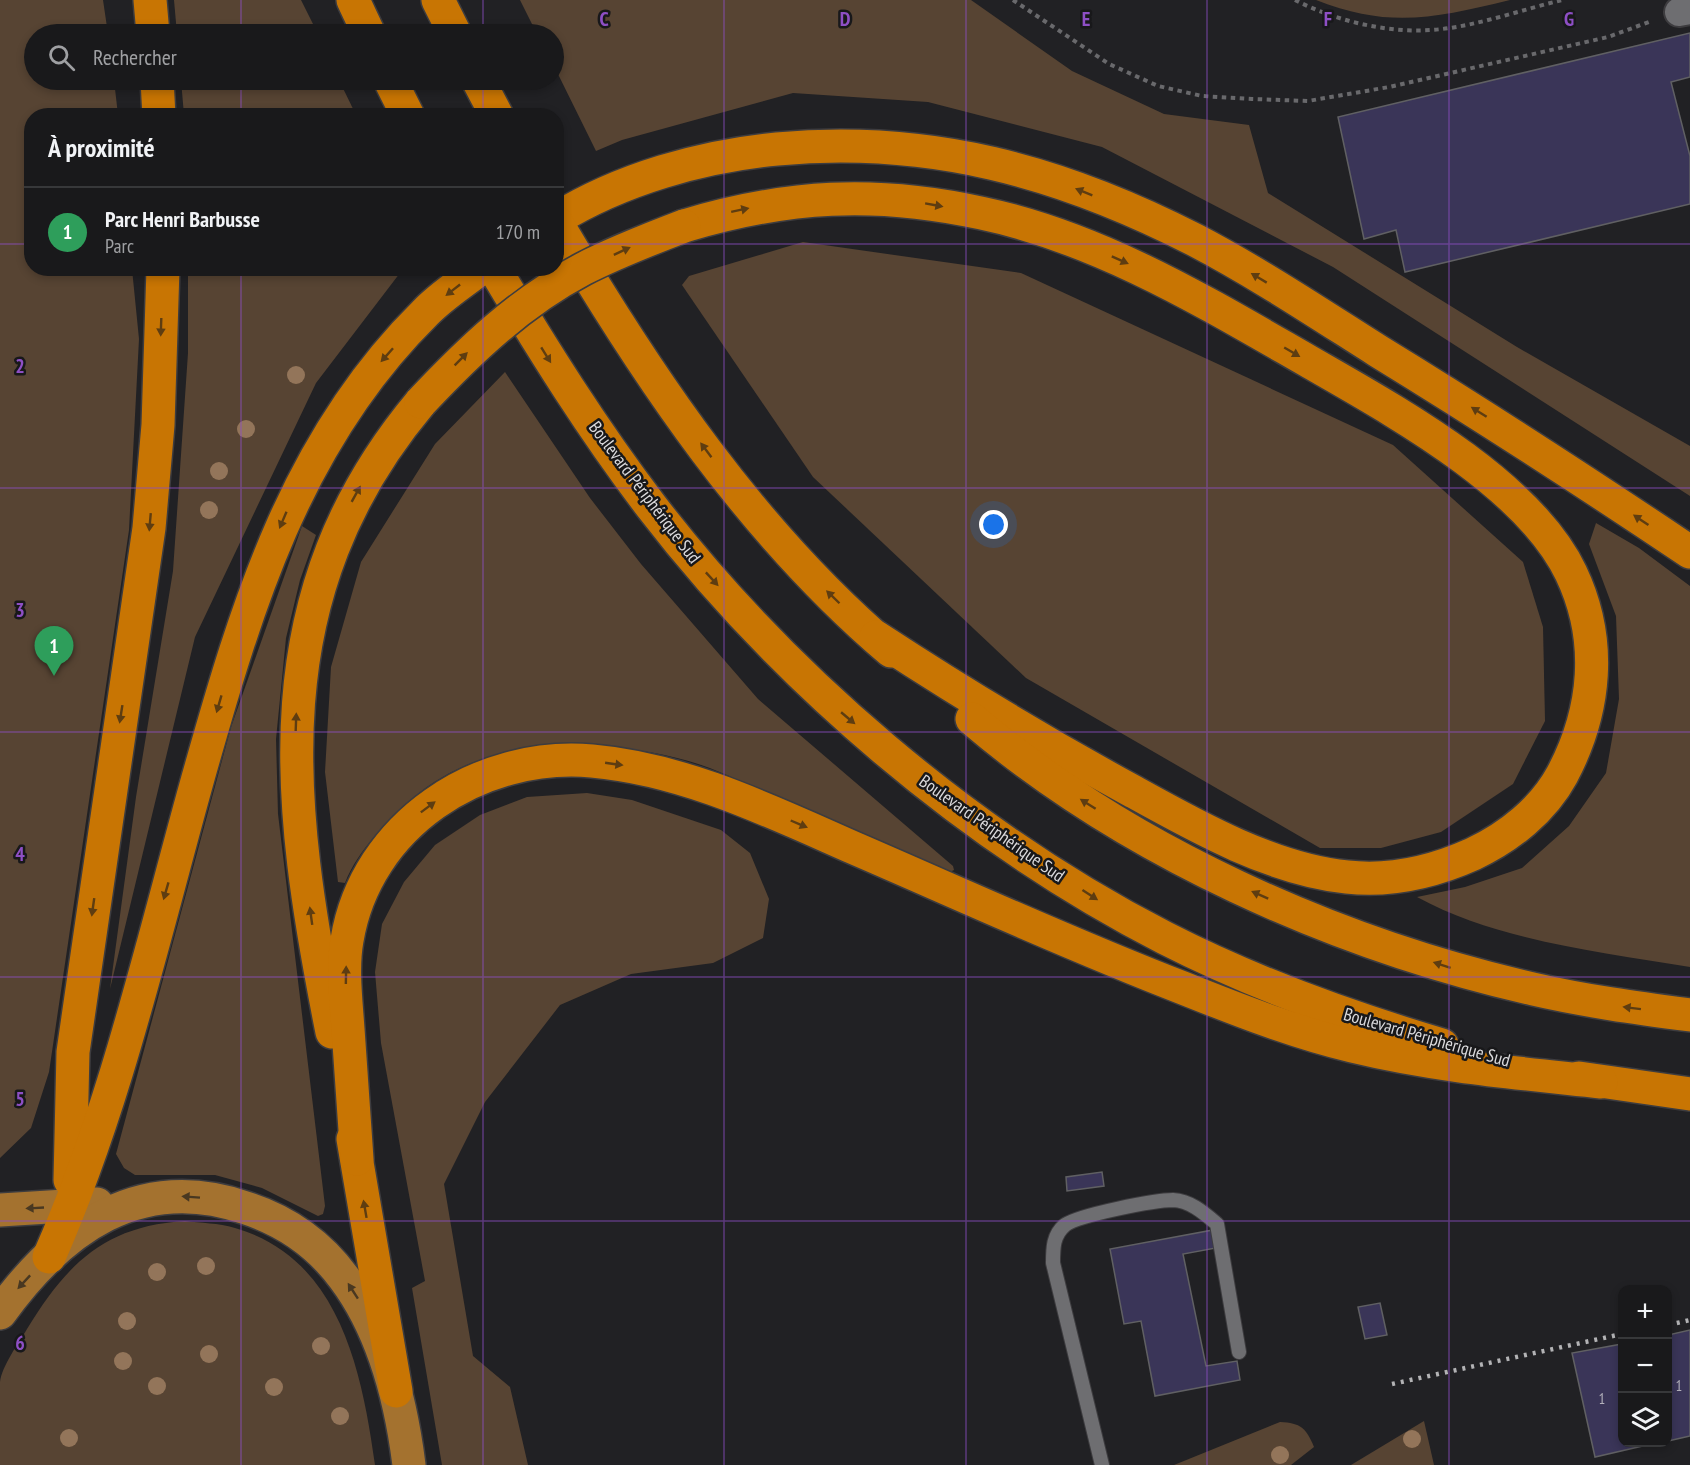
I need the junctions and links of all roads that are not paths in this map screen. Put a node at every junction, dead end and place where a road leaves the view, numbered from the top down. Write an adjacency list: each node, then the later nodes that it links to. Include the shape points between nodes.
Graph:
1 (150, 0): 4 (highway)
2 (353, 0): 5 (highway)
3 (438, 0): 6 (highway)
4 (152, 24)
5 (364, 24)
6 (450, 24)
7 (158, 90): 10 (highway)
8 (395, 90): 11 (highway)
9 (483, 90): 12 (highway)
10 (159, 108)
11 (404, 108)
12 (493, 108)
13 (564, 216): 18 (highway, one-way to 13, via 1522,439 1196,241 1042,175 963,155 874,146 809,146 738,153 659,174 614,190)
14 (564, 233): 19 (highway, one-way to 14, via 821,586 717,465 655,382)
15 (163, 276): 25 (highway, one-way to 25, via 158,425 149,528 73,1052)
16 (471, 276): 25 (highway, one-way to 25, via 426,312 375,368 333,428 294,495 263,567 228,671 105,1109)
17 (499, 276): 21 (highway, Boulevard Périphérique Sud, one-way to 21, via 599,434 705,572 832,705 961,810 1097,900 1227,967 1399,1032 1484,1057)
18 (1690, 552)
19 (876, 638): 20 (highway, one-way to 19, via 1578,998 1449,968 1367,940 1211,874 1133,832 1058,784 977,723); 23 (highway, one-way to 19, bridge, via 317,957 295,769 302,657 327,560 350,506 390,439 463,357 502,323 582,270 684,226 746,209 807,200 924,203 1039,228 1157,277 1360,391 1449,449 1511,497 1547,536 1574,579 1590,632 1593,677 1587,716 1558,782 1511,832 1485,849 1433,870 1405,876 1346,877 1271,857 1188,822 1036,736)
20 (1690, 1015)
21 (1601, 1082): 22 (highway, Boulevard Périphérique Sud); 23 (highway, one-way to 21, via 346,942 356,903 372,867 399,831 433,803 471,783 511,769 589,760 635,767 728,794 1179,987 1289,1028 1415,1059)
22 (1690, 1094)
23 (357, 1159): 30 (highway, one-way to 23)
24 (158, 1197): 25 (main road); 27 (main road, via 112,1211); 30 (main road, one-way to 24, via 383,1352 358,1300 328,1258 309,1241 284,1224 227,1201)
25 (70, 1206): 26 (main road, one-way to 26); 27 (highway)
26 (0, 1210)
27 (49, 1257): 28 (main road, one-way to 28, via 16,1290)
28 (0, 1313)
29 (1239, 1352): 32 (lane, via 1217,1224 1194,1206 1173,1200 1088,1215 1065,1225 1053,1242 1053,1263)
30 (396, 1391): 31 (main road)
31 (409, 1465)
32 (1102, 1465)

